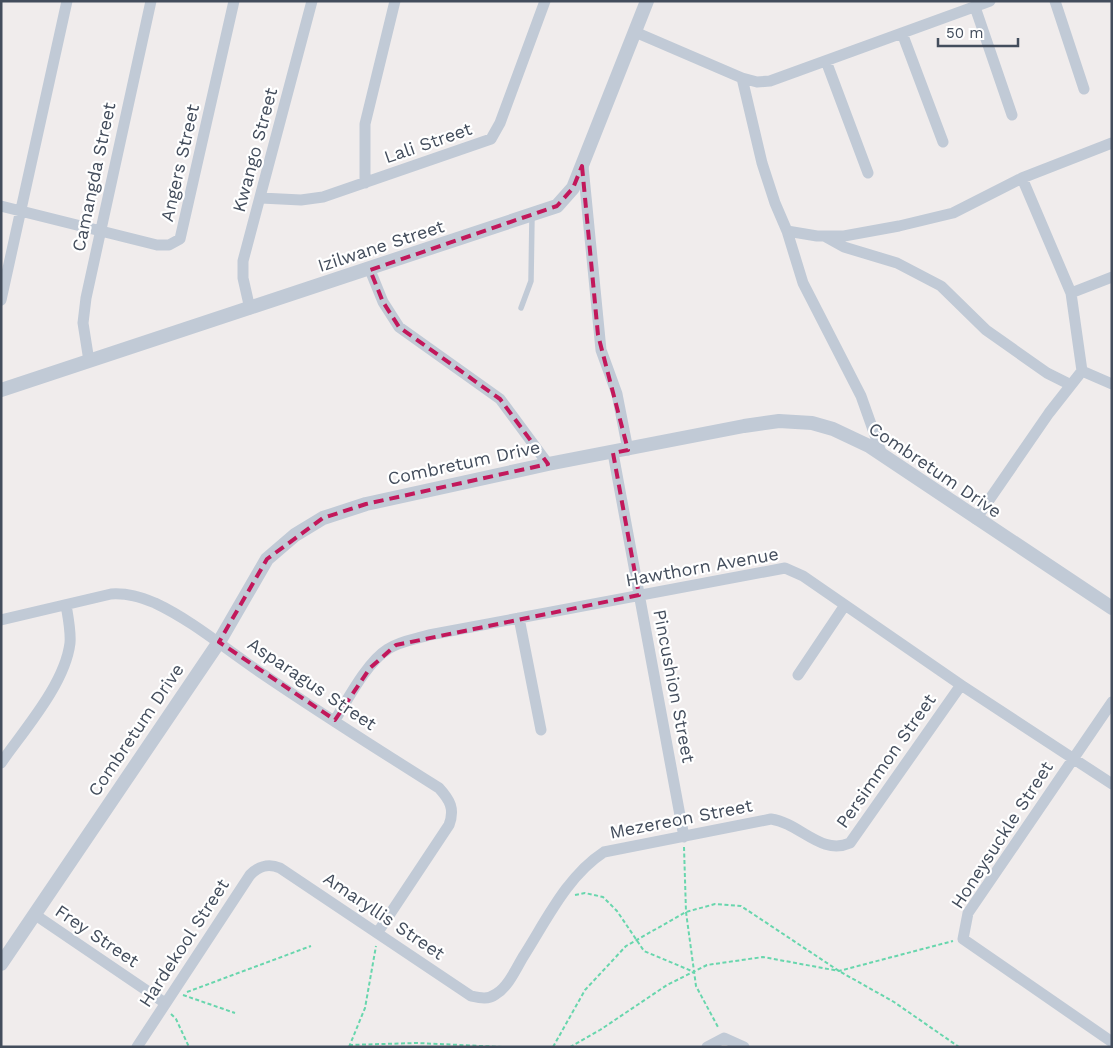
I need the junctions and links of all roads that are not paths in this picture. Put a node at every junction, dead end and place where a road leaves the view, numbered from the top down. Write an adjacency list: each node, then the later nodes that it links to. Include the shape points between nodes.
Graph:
1 (67, 1): 25 (street)
2 (151, 1): 27 (street, Camangda Street)
3 (234, 1): 27 (street, Angers Street, via 180,239 169,245 156,245)
4 (312, 1): 23 (street, Kwango Street)
5 (394, 1): 22 (street, via 365,124)
6 (546, 1): 22 (street, Lali Street, via 491,139)
7 (647, 1): 11 (street, Izilwane Street)
8 (990, 1): 10 (street)
9 (1055, 1): 15 (street)
10 (975, 6): 12 (street); 16 (street)
11 (635, 32): 14 (street); 19 (street, Izilwane Street)
12 (902, 34): 13 (street); 17 (street)
13 (826, 61): 14 (street, via 770,81); 20 (street)
14 (742, 78): 28 (street, via 762,163)
15 (1084, 89)
16 (1012, 115)
17 (943, 142)
18 (1112, 143): 21 (street)
19 (582, 166): 26 (street, Izilwane Street, via 566,198 557,206); 41 (street, via 601,350 617,394)
20 (868, 173)
21 (1022, 178): 29 (street, via 953,213 844,236); 32 (street)
22 (365, 183): 23 (street, Lali Street, via 312,199)
23 (261, 198): 35 (street, Kwango Street, via 243,261)
24 (1, 206): 25 (street, Angers Street)
25 (22, 210): 27 (street, Angers Street); 33 (street)
26 (532, 217): 30 (street, Izilwane Street); 34 (lane, via 531,281)
27 (101, 231): 36 (street, Camangda Street, via 84,312)
28 (787, 231): 29 (street); 43 (street, via 803,282 861,396)
29 (824, 236): 39 (street, via 844,247 897,263 941,286 986,330 1046,373)
30 (370, 270): 35 (street, Izilwane Street); 44 (street, via 383,302 399,327 500,399)
31 (1112, 277): 32 (street)
32 (1071, 292): 37 (street)
33 (1, 300)
34 (521, 308)
35 (250, 309): 36 (street, Izilwane Street)
36 (89, 362): 40 (street, Izilwane Street)
37 (1082, 371): 38 (street); 39 (street)
38 (1112, 384)
39 (1071, 385): 45 (street)
40 (1, 390)
41 (628, 450): 42 (street, Combretum Drive); 43 (street, Combretum Drive, via 779,421 812,423 832,429)
42 (613, 453): 44 (street, Combretum Drive); 46 (street, Pincushion Street)
43 (882, 455): 45 (street, Combretum Drive)
44 (548, 464): 52 (street, Combretum Drive, via 366,504 324,518 295,535 267,559)
45 (976, 519): 49 (street, Combretum Drive)
46 (639, 595): 48 (street, Hawthorn Avenue, via 786,568); 50 (street, Hawthorn Avenue); 61 (street, Pincushion Street)
47 (66, 605): 51 (street, Asparagus Street); 52 (street, Asparagus Street, via 126,593 157,604); 59 (street, via 70,643 60,674)
48 (845, 605): 53 (street); 54 (street, Hawthorn Avenue)
49 (1112, 608)
50 (519, 618): 56 (street, Hawthorn Avenue, via 429,636 387,650 361,680); 57 (street)
51 (1, 620)
52 (219, 642): 56 (street, Asparagus Street, via 253,668); 64 (street, Combretum Drive)
53 (798, 675)
54 (961, 685): 58 (street, Hawthorn Avenue); 62 (street, Persimmon Street, via 856,836 850,843)
55 (1112, 702): 58 (street, Honeysuckle Street)
56 (335, 720): 65 (street, Asparagus Street, via 439,788 452,810 449,825)
57 (541, 730)
58 (1073, 758): 60 (street, Hawthorn Avenue); 69 (street, Honeysuckle Street, via 968,913 963,939)
59 (1, 763)
60 (1112, 784)
61 (684, 837): 62 (street, Mezereon Street, via 771,819 792,825); 67 (street, Mezereon Street, via 604,852 590,861 556,903 508,982 498,994)
62 (833, 848)
63 (266, 865): 65 (street, Amaryllis Street, via 280,868); 68 (street, Hardekool Street, via 250,875)
64 (34, 914): 66 (street, Combretum Drive); 68 (street, Frey Street)
65 (378, 932): 67 (street, Amaryllis Street, via 471,996)
66 (1, 964)
67 (481, 999)
68 (165, 1003): 70 (street, Hardekool Street)
69 (1112, 1042)
70 (137, 1047)
71 (707, 1047): 72 (street, via 724,1038)
72 (744, 1047)

